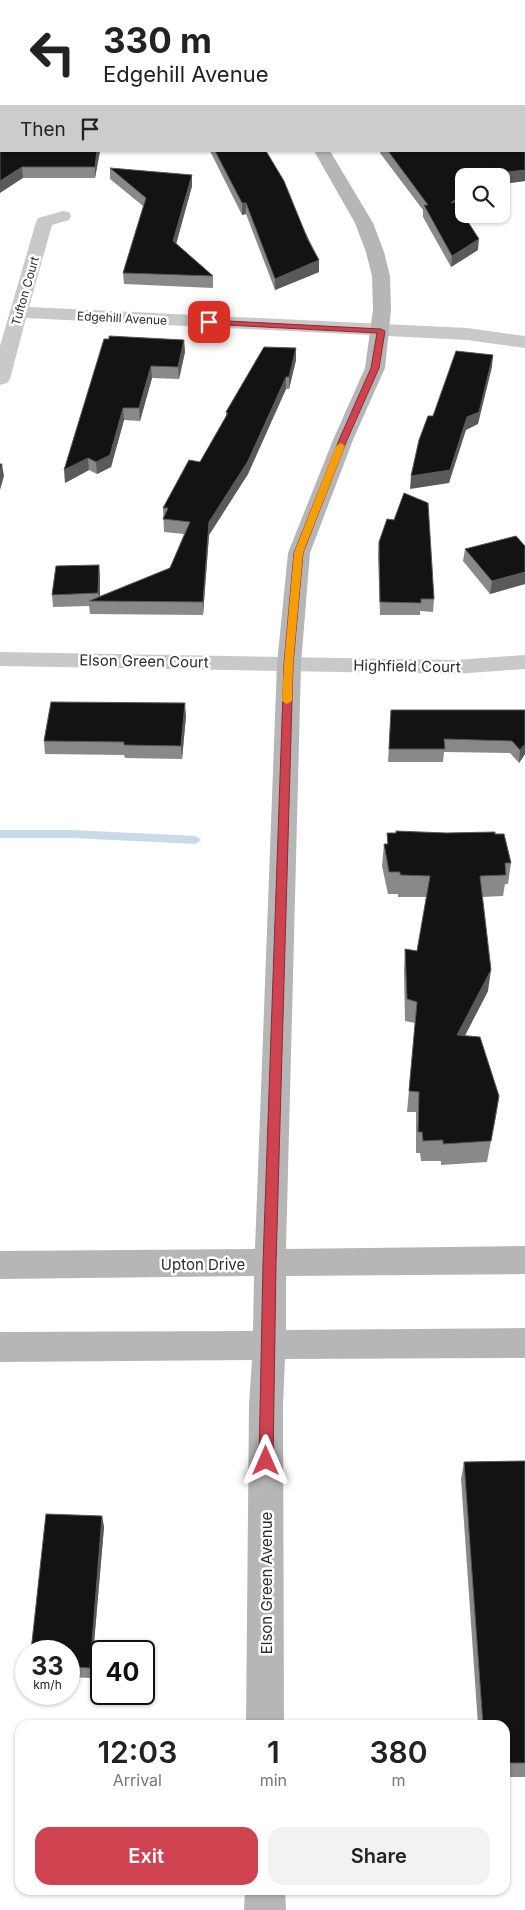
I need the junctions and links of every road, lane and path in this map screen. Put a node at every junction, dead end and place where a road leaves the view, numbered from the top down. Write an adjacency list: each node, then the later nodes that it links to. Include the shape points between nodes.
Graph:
1 (323, 152): 4 (street, Elson Green Avenue, via 364,223 375,252 381,276)
2 (63, 216): 3 (street, Tufton Court, via 44,222)
3 (19, 312): 4 (street, Edgehill Avenue); 6 (street, Tufton Court)
4 (381, 331): 5 (street, Edgehill Avenue, via 467,334); 9 (street, Elson Green Avenue, via 375,368 298,553)
5 (525, 342)
6 (0, 379)
7 (0, 659): 9 (street, Elson Green Court)
8 (525, 662): 9 (street, Highfield Court, via 456,668)
9 (288, 664): 11 (street, Elson Green Avenue)
10 (525, 1260): 11 (street, Upton Drive)
11 (270, 1264): 12 (street, Upton Drive); 14 (street, Elson Green Avenue)
12 (0, 1265)
13 (525, 1343): 14 (street)
14 (270, 1345): 15 (street); 16 (street, Elson Green Avenue, via 266,1405)
15 (0, 1348)
16 (265, 1720)
17 (265, 1895): 18 (street)
18 (265, 1910)

